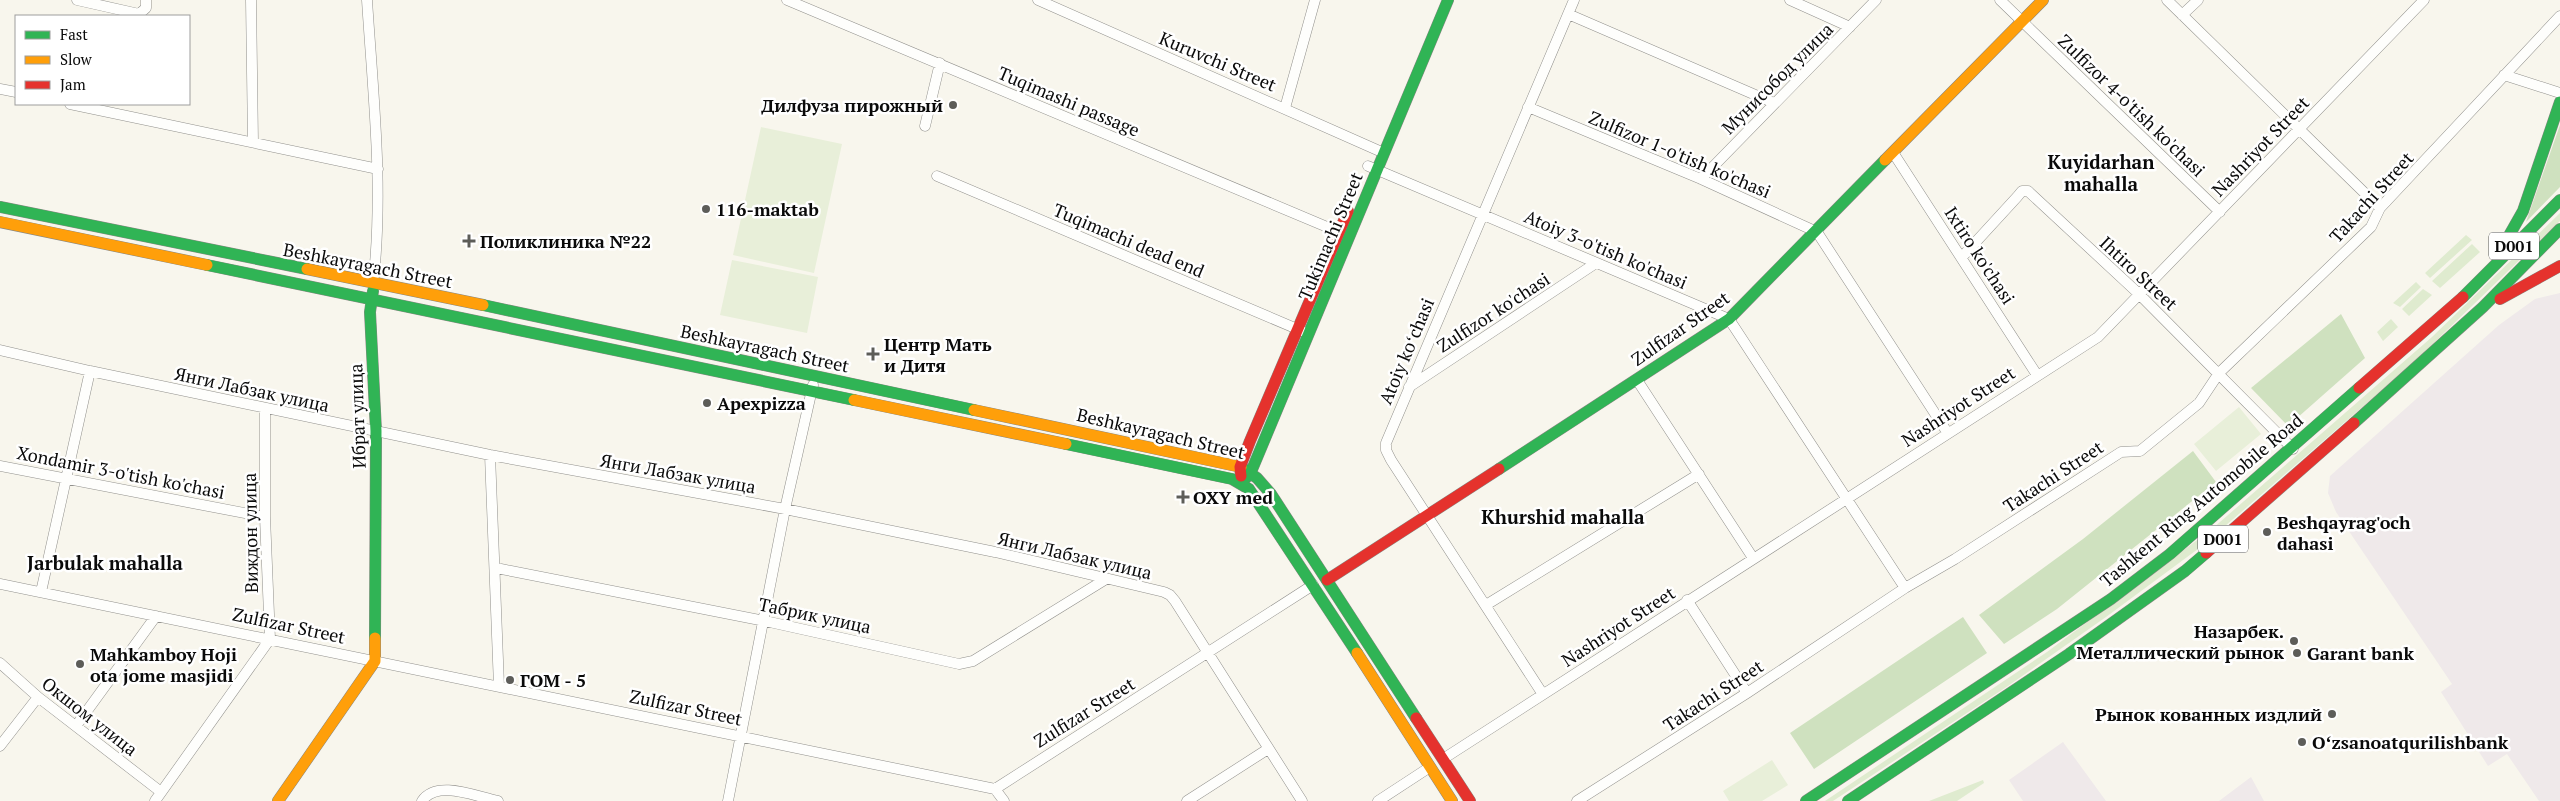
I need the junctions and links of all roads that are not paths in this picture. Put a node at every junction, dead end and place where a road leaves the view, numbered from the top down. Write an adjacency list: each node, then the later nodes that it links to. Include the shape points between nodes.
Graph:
1 (77, 0): 2 (street, via 139,14 146,8)
2 (146, 0)
3 (251, 0): 35 (street)
4 (367, 0): 39 (street, Ибрат улица)
5 (787, 0): 23 (street, Tuqimashi passage)
6 (1038, 0): 32 (street, Kuruvchi Street)
7 (1437, 0): 36 (main road, Tukimachi Street)
8 (1448, 0): 36 (main road, Tukimachi Street)
9 (1574, 0): 18 (street, Atoiy koʻchasi)
10 (1790, 0): 22 (street)
11 (1876, 0): 22 (street, Мунисобод улица)
12 (2000, 0): 21 (street, Zulfizor 4-o'tish ko'chasi)
13 (2043, 0): 21 (main road, Zulfizar Street)
14 (2167, 0): 19 (street)
15 (2198, 0): 19 (street)
16 (2424, 0): 34 (street, Nashriyot Street)
17 (1312, 1): 32 (street)
18 (1568, 14): 29 (street); 31 (street, Atoiy koʻchasi)
19 (2182, 15): 34 (street)
20 (2560, 16): 24 (street, Takachi Street)
21 (2022, 22): 37 (main road, Zulfizar Street); 45 (street, Zulfizor 4-o'tish ko'chasi)
22 (1850, 27): 29 (street, Мунисобод улица)
23 (940, 63): 33 (street); 49 (street, Tuqimashi passage)
24 (2504, 75): 27 (street); 44 (street, Takachi Street)
25 (0, 89): 26 (street)
26 (15, 92)
27 (2560, 93)
28 (2560, 102): 55 (main road, via 2523,211 2504,244)
29 (1774, 103): 41 (street, Мунисобод улица)
30 (75, 105): 35 (street)
31 (1528, 107): 41 (street, Zulfizor 1-o'tish ko'chasi); 46 (street, Atoiy koʻchasi)
32 (1285, 108): 36 (street, Kuruvchi Street)
33 (925, 126)
34 (2299, 129): 44 (street); 45 (street, Nashriyot Street)
35 (253, 142): 39 (street)
36 (1379, 151): 38 (main road, Tukimachi Street)
37 (1894, 154): 50 (main road, Zulfizar Street); 51 (street, Ixtiro ko'chasi)
38 (1372, 167): 46 (street, Atoiy 3-o'tish ko'chasi); 49 (main road, Tukimachi Street); 60 (main road, Tukimachi Street)
39 (378, 169): 54 (street, Ибрат улица, via 378,232)
40 (937, 176): 60 (street, Tuqimachi dead end)
41 (1701, 179): 50 (street, Zulfizor 1-o'tish ko'chasi)
42 (2560, 200): 55 (main road, Tashkent Ring Automobile Road / D001)
43 (0, 207): 54 (main road, Beshkayragach Street)
44 (2380, 208): 63 (street, Takachi Street, via 2371,227)
45 (2220, 212): 56 (street, Nashriyot Street)
46 (1484, 214): 52 (street, Atoiy 3-o'tish ko'chasi); 67 (street, Atoiy koʻchasi)
47 (0, 222): 57 (main road, Beshkayragach Street)
48 (2560, 229): 58 (main road, D001)
49 (1339, 232): 60 (main road, Tukimachi Street)
50 (1817, 232): 59 (main road, Zulfizar Street); 71 (street)
51 (1962, 258): 56 (street, Ihtiro Street, via 2022,191 2028,191); 64 (street, Ixtiro ko'chasi)
52 (1596, 263): 59 (street, Atoiy 3-o'tish ko'chasi); 67 (street, Zulfizor ko'chasi)
53 (2560, 266): 58 (main road)
54 (373, 284): 57 (main road, Ибрат улица); 65 (main road, Beshkayragach Street)
55 (2468, 293): 72 (main road, Tashkent Ring Automobile Road / D001)
56 (2139, 294): 63 (street, Ihtiro Street); 64 (street, Nashriyot Street, via 2098,337)
57 (372, 299): 68 (main road, Beshkayragach Street); 70 (main road, Ибрат улица)
58 (2483, 307): 123 (main road, D001, via 2185,571 2068,654)
59 (1730, 319): 66 (main road, Zulfizar Street); 79 (street)
60 (1303, 332): 75 (main road, Tukimachi Street)
61 (0, 350): 62 (street, Янги Лабзак улица)
62 (90, 371): 69 (street, Янги Лабзак улица); 77 (street)
63 (2219, 373): 72 (street, Ihtiro Street); 89 (street, Takachi Street, via 2199,403 2140,452 2121,452)
64 (2037, 375): 71 (street, Nashriyot Street)
65 (814, 377): 68 (street); 75 (main road, Beshkayragach Street)
66 (1637, 380): 76 (street); 81 (main road, Zulfizar Street)
67 (1408, 387): 81 (street, Atoiy koʻchasi, via 1386,450)
68 (812, 391): 78 (main road, Beshkayragach Street, via 1232,479); 80 (street)
69 (265, 408): 70 (street, Янги Лабзак улица); 82 (street, Виждон улица)
70 (376, 431): 73 (street, Янги Лабзак улица); 97 (main road, Ибрат улица)
71 (1947, 432): 79 (street, Nashriyot Street)
72 (2293, 448): 122 (main road, Tashkent Ring Automobile Road / D001, via 2170,554 2111,599)
73 (490, 455): 80 (street, Янги Лабзак улица); 84 (street)
74 (0, 466): 77 (street, Xondamir 3-o'tish ko'chasi)
75 (1246, 470): 78 (main road); 86 (main road, Beshkayragach Street, via 1272,494)
76 (1699, 474): 83 (street); 92 (street)
77 (67, 478): 82 (street, Xondamir 3-o'tish ko'chasi); 90 (street)
78 (1241, 484): 88 (main road, Beshkayragach Street, via 1256,497)
79 (1846, 498): 83 (street, Nashriyot Street); 89 (street)
80 (785, 509): 85 (street, Янги Лабзак улица, via 996,552); 94 (street)
81 (1427, 515): 86 (main road, Zulfizar Street); 92 (street, Atoiy koʻchasi)
82 (265, 516): 95 (street, Виждон улица)
83 (1753, 558): 91 (street, Nashriyot Street)
84 (496, 568): 94 (street, Табрик улица); 99 (street)
85 (1106, 579): 94 (street, Табрик улица, via 973,661 959,664); 96 (street, Янги Лабзак улица, via 1170,595)
86 (1327, 580): 107 (main road, Beshkayragach Street)
87 (0, 584): 90 (street, Zulfizar Street)
88 (1313, 585): 96 (street, Zulfizar Street); 108 (main road, Beshkayragach Street)
89 (1905, 588): 101 (street, Takachi Street)
90 (41, 592): 93 (street, Zulfizar Street)
91 (1687, 600): 100 (street, Nashriyot Street); 101 (street)
92 (1486, 605): 100 (street, Atoiy koʻchasi)
93 (156, 616): 95 (street, Zulfizar Street); 103 (street)
94 (765, 621): 104 (street)
95 (270, 639): 97 (street, Zulfizar Street); 110 (street)
96 (1208, 654): 106 (street, Янги Лабзак улица); 109 (street, Zulfizar Street)
97 (375, 661): 99 (street, Zulfizar Street); 111 (main road)
98 (0, 663): 102 (street, Окшом улица)
99 (499, 686): 104 (street, Zulfizar Street)
100 (1542, 693): 107 (street, Nashriyot Street)
101 (1747, 693): 121 (street, Takachi Street)
102 (38, 696): 103 (street, Окшом улица); 105 (street)
103 (76, 726): 110 (street, Окшом улица)
104 (740, 736): 109 (street, Zulfizar Street); 114 (street)
105 (0, 746)
106 (1268, 749): 116 (street); 117 (street, Янги Лабзак улица)
107 (1442, 758): 120 (main road, Beshkayragach Street)
108 (1430, 767): 118 (street); 119 (main road, Beshkayragach Street)
109 (995, 789): 115 (street)
110 (158, 797)
111 (278, 801)
112 (422, 801): 113 (street, via 429,794 444,790)
113 (498, 801)
114 (728, 801)
115 (1004, 801)
116 (1187, 801)
117 (1302, 801)
118 (1378, 801)
119 (1452, 801)
120 (1470, 801)
121 (1577, 801)
122 (1806, 801)
123 (1848, 801)

